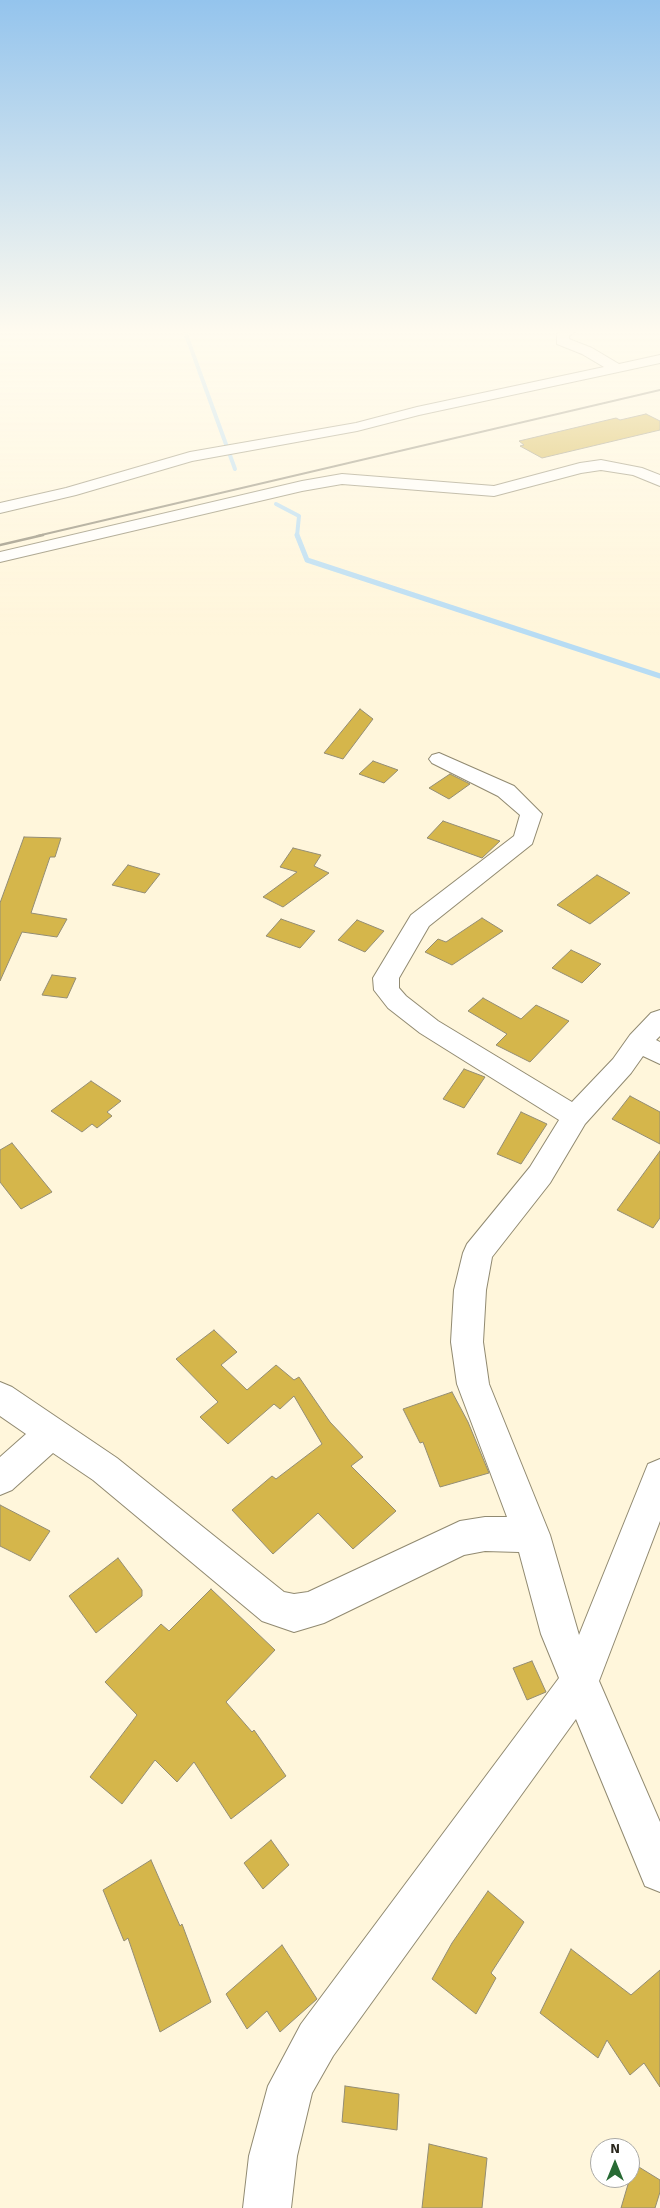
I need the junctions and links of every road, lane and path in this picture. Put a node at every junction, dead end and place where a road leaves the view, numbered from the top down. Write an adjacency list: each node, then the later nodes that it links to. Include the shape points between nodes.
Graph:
1 (328, 432): 3 (street, via 190,456 70,492)
2 (660, 481): 4 (street, via 637,471 602,465 494,491 342,479)
3 (0, 508)
4 (0, 557)
5 (439, 759): 7 (street, via 506,792 530,814 524,839 420,921 386,978 387,990 429,1027)
6 (653, 1039): 7 (street, via 622,1066)
7 (575, 1117): 12 (street, via 540,1175 478,1253 470,1290 467,1342 474,1384)
8 (0, 1396): 9 (street)
9 (52, 1432): 11 (street); 12 (street, via 105,1469 275,1608 294,1613 311,1610 460,1538 485,1534)
10 (660, 1476): 13 (street)
11 (0, 1480)
12 (532, 1535): 13 (street, via 560,1634)
13 (580, 1682): 14 (street); 15 (street, via 317,2040 291,2086 274,2156)
14 (660, 1871)
15 (267, 2208)

